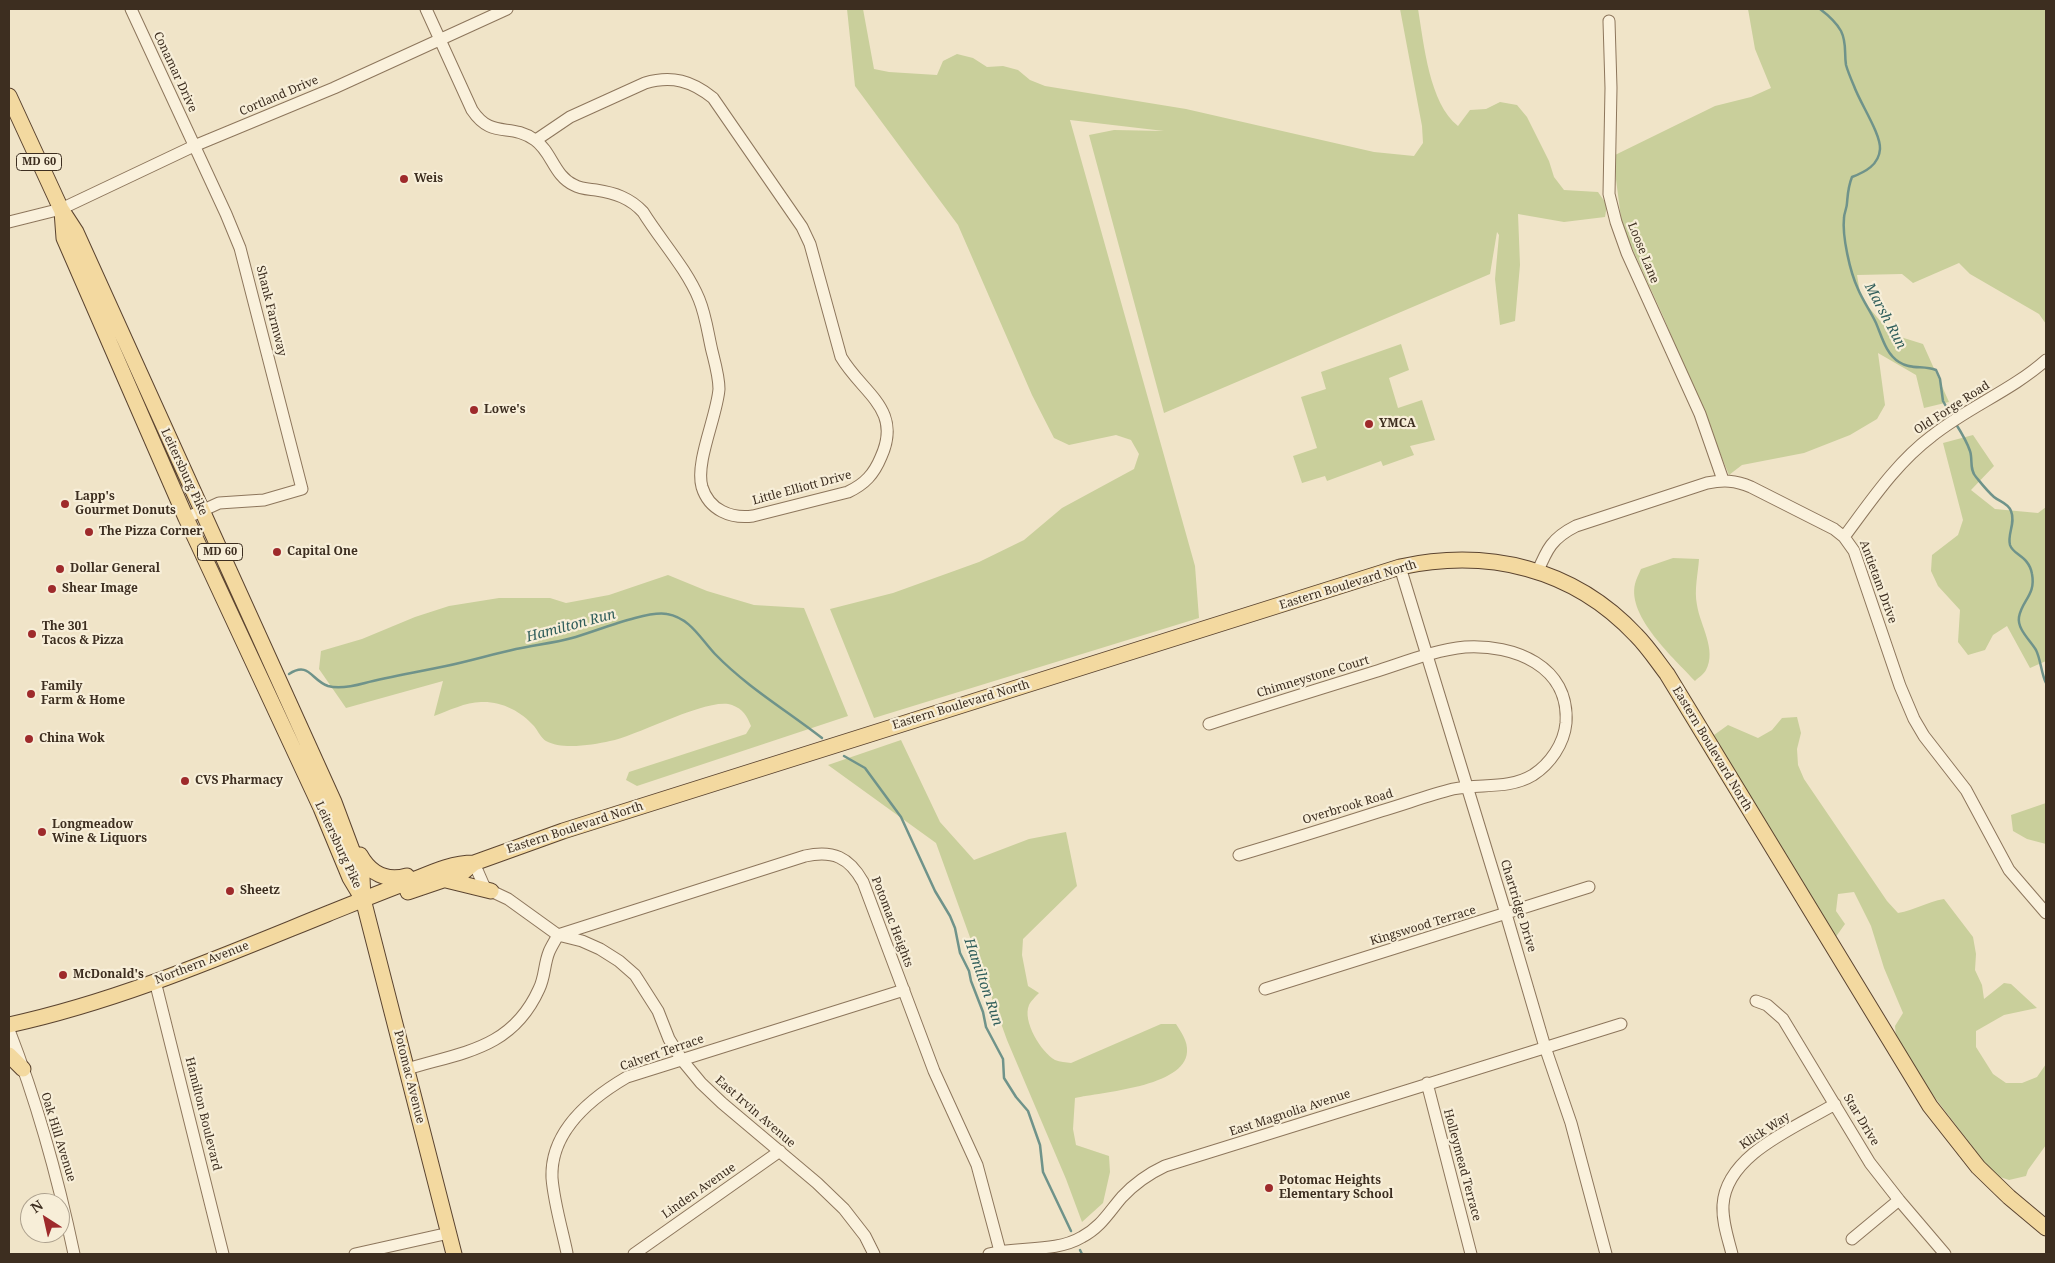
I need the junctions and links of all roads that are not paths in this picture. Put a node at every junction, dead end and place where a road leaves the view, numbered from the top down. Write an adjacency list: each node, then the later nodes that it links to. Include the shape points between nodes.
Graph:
1 (130, 9): 8 (street, Conamar Drive)
2 (426, 9): 5 (street)
3 (507, 9): 5 (street, Cortland Drive)
4 (1609, 21): 12 (street, Loose Lane, via 1609,194 1616,222 1700,414)
5 (440, 39): 7 (street, via 472,110 483,124 519,132); 8 (street, Cortland Drive, via 334,88)
6 (9, 96): 9 (main road, Leitersburg Pike / MD 60)
7 (536, 140): 7 (street, Little Elliott Drive, via 567,181 583,189 609,192 634,203 699,300 718,379 701,471 702,487 714,506 731,515 754,516 862,486 876,470 884,453 889,427 886,418 876,400 841,357 810,244 802,227 713,98 683,80 657,80 570,117)
8 (194, 146): 9 (street, Cortland Drive); 13 (street, Shank Farmway, via 244,260 302,489 264,500 219,503)
9 (62, 209): 10 (street, Cortland Drive); 13 (main road, Leitersburg Pike / MD 60, via 76,232); 14 (main road, Leitersburg Pike / MD 60, via 64,238)
10 (9, 222)
11 (2046, 360): 15 (street, Old Forge Road, via 2015,384 1917,447 1886,481)
12 (1724, 480): 15 (street, Antietam Drive, via 1751,487); 17 (street, Antietam Drive, via 1562,532 1545,552)
13 (202, 511): 14 (street); 21 (main road, Leitersburg Pike / MD 60)
14 (186, 518): 27 (main road, Leitersburg Pike / MD 60, via 321,808 350,878)
15 (1844, 537): 28 (street, Antietam Drive, via 1854,552 1914,719 1966,790 2009,870)
16 (1400, 567): 17 (main road, Eastern Boulevard North, via 1453,559 1484,560); 18 (street, Chartridge Drive); 23 (main road, Eastern Boulevard North, via 563,831)
17 (1537, 573): 47 (main road, Eastern Boulevard North, via 1564,582 1592,598 1616,616 1650,652 1667,674 1930,1106 1978,1167)
18 (1426, 656): 19 (street, Chimneystone Court); 20 (street, Chartridge Drive); 20 (street, via 1463,647 1498,648 1518,653 1546,670 1563,695 1566,725 1555,755 1545,765 1520,781)
19 (1209, 724)
20 (1467, 787): 22 (street, Overbrook Road); 29 (street, Chartridge Drive)
21 (334, 802): 24 (main road, via 367,867 383,877 400,878 425,870); 27 (main road, Leitersburg Pike / MD 60, via 362,877)
22 (1239, 855)
23 (474, 863): 24 (main road, Eastern Boulevard North, via 458,863); 26 (street, via 484,886)
24 (438, 876): 26 (main road); 27 (main road, Eastern Boulevard North)
25 (1589, 887): 29 (street, Kingswood Terrace)
26 (491, 891): 30 (street, via 508,899)
27 (363, 900): 31 (main road, Northern Avenue); 42 (main road, Potomac Avenue)
28 (2046, 913)
29 (1506, 914): 32 (street, Kingswood Terrace); 38 (street, Chartridge Drive)
30 (558, 935): 33 (street, Potomac Heights, via 805,856 829,854 849,863 857,872); 40 (street, East Irvin Avenue, via 600,949 635,976 658,1011); 42 (street, via 549,953 539,990 529,1008 506,1033 480,1048)
31 (156, 981): 36 (main road, Northern Avenue, via 83,1007); 52 (street, Hamilton Boulevard)
32 (1265, 989)
33 (904, 990): 40 (street, Calvert Terrace); 50 (street, Potomac Heights, via 934,1071 977,1165)
34 (1756, 1001): 44 (street, Star Drive, via 1783,1019)
35 (1621, 1024): 38 (street, East Magnolia Avenue)
36 (9, 1025)
37 (9, 1030): 41 (street, Oak Hill Avenue)
38 (1545, 1048): 43 (street, East Magnolia Avenue); 60 (street, Chartridge Drive, via 1571,1123)
39 (9, 1055): 41 (main road)
40 (682, 1060): 45 (street, East Irvin Avenue, via 722,1103); 55 (street, Calvert Terrace, via 627,1077 594,1099 567,1128 559,1144 552,1176)
41 (23, 1069): 51 (street, Oak Hill Avenue, via 56,1174)
42 (407, 1070): 48 (main road, Potomac Avenue)
43 (1427, 1083): 50 (street, East Magnolia Avenue, via 1165,1166 1134,1184 1106,1218 1080,1239); 59 (street, Holleymead Terrace)
44 (1835, 1104): 46 (street, Star Drive, via 1870,1163); 61 (street, Klick Way, via 1757,1150 1733,1174 1723,1205 1724,1225)
45 (780, 1151): 56 (street, Linden Avenue); 57 (street, East Irvin Avenue, via 844,1209)
46 (1899, 1200): 49 (street); 62 (street, Star Drive)
47 (2046, 1228)
48 (449, 1233): 53 (street); 54 (main road, Potomac Avenue)
49 (1852, 1239)
50 (1000, 1251): 58 (street, East Magnolia Avenue)
51 (74, 1254)
52 (223, 1254)
53 (356, 1254)
54 (454, 1254)
55 (567, 1254)
56 (634, 1254)
57 (874, 1254)
58 (989, 1254)
59 (1471, 1254)
60 (1606, 1254)
61 (1732, 1254)
62 (1945, 1254)

